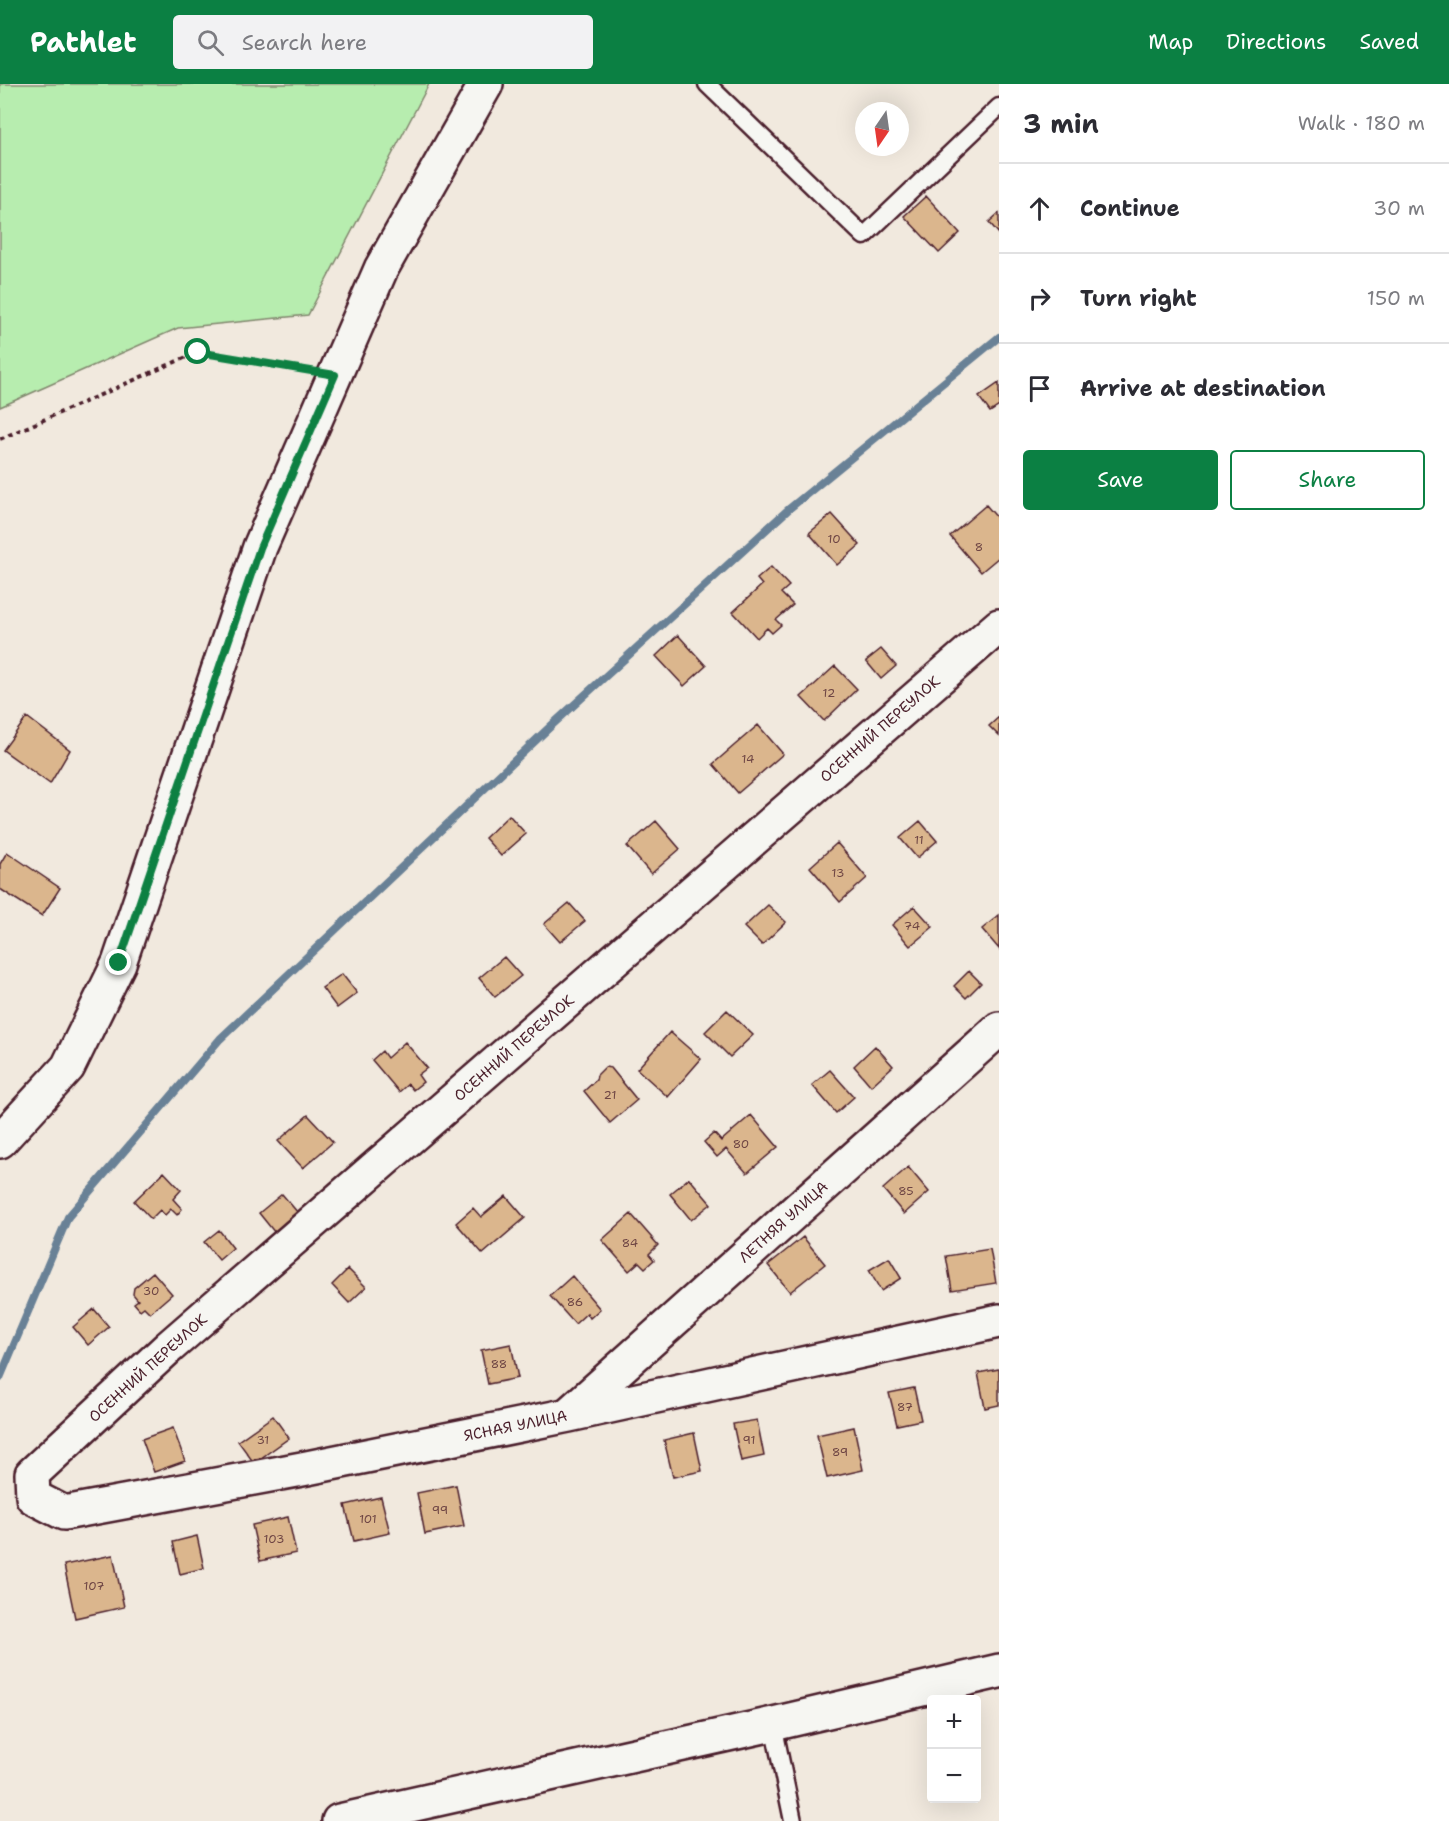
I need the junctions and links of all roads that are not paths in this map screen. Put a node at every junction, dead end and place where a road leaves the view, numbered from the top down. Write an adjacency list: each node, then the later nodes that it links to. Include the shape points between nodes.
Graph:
1 (486, 84): 6 (street, via 381,269 260,548 119,963 68,1067)
2 (707, 84): 3 (lane, via 864,236)
3 (999, 107)
4 (999, 626): 9 (street, ОСЕННИЙ ПЕРЕУЛОК, via 168,1347)
5 (999, 1029): 8 (street, ЛЕТНЯЯ УЛИЦА)
6 (0, 1141)
7 (999, 1321): 8 (street, ЯСНАЯ УЛИЦА)
8 (569, 1415): 9 (street, ЯСНАЯ УЛИЦА, via 64,1513)
9 (33, 1486)
10 (999, 1671): 11 (street)
11 (773, 1724): 12 (street); 13 (lane)
12 (339, 1821)
13 (793, 1821)

